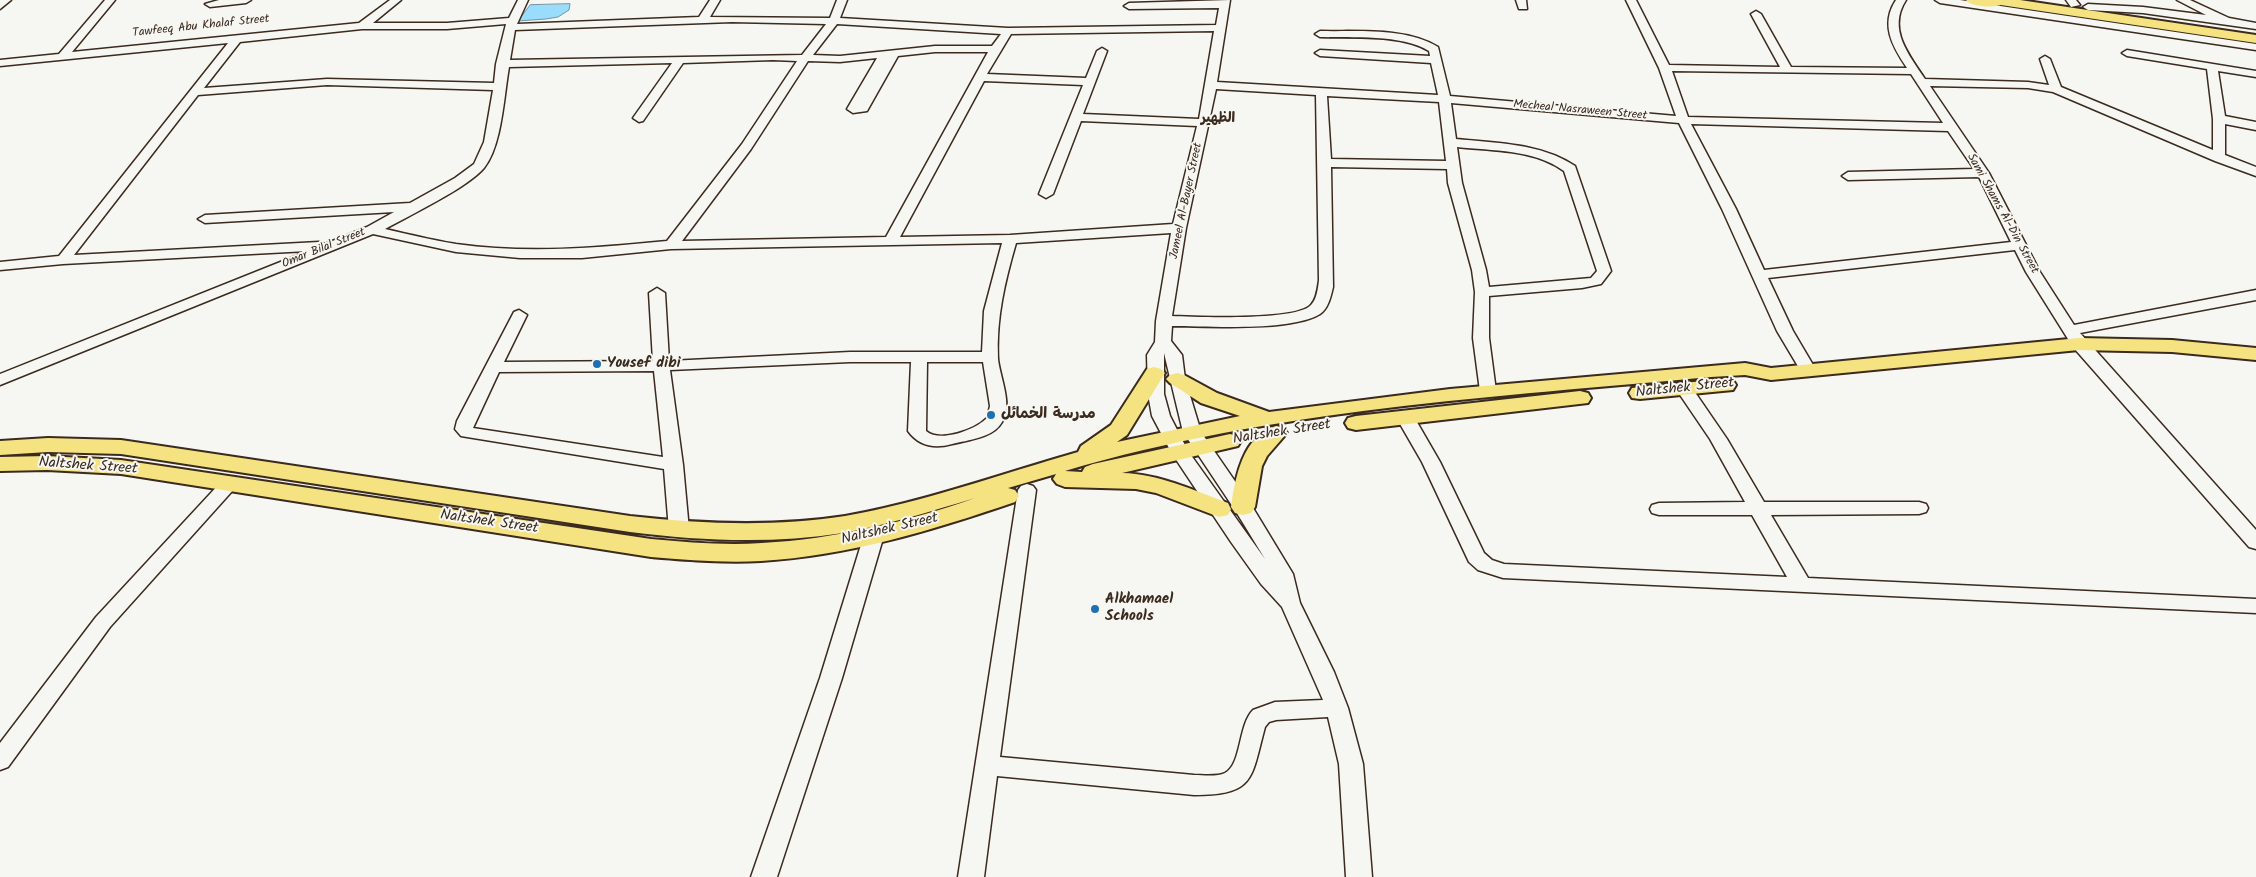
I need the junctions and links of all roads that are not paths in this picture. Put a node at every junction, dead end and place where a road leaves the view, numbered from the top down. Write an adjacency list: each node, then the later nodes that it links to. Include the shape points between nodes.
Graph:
1 (6, 0): 18 (street)
2 (110, 0): 39 (street)
3 (246, 0): 16 (street)
4 (396, 0): 26 (street)
5 (523, 0): 25 (street, Omar Bilal Street)
6 (714, 0): 21 (street)
7 (842, 0): 22 (street)
8 (1631, 0): 49 (street)
9 (1940, 0): 34 (street)
10 (1973, 0): 11 (highway)
11 (1997, 0): 33 (main road)
12 (2040, 0): 17 (main road)
13 (2182, 0): 24 (street)
14 (1898, 2): 51 (street, Sami Shams Al-Din Street, via 1893,20 1895,36)
15 (1224, 3): 19 (street); 28 (street, Jameel Al-Bayer Street)
16 (210, 4)
17 (2078, 4): 24 (street); 30 (main road)
18 (0, 6)
19 (1129, 6)
20 (1756, 14): 50 (street)
21 (703, 19): 22 (street, Tawfeeq Abu Khalaf Street); 25 (street, Tawfeeq Abu Khalaf Street)
22 (834, 21): 29 (street, Tawfeeq Abu Khalaf Street); 41 (street)
23 (1322, 21): 31 (street)
24 (2226, 22): 27 (street)
25 (510, 24): 26 (street, Tawfeeq Abu Khalaf Street); 46 (street, Omar Bilal Street)
26 (362, 26): 32 (street, Tawfeeq Abu Khalaf Street)
27 (2256, 26)
28 (1218, 28): 29 (street, Tawfeeq Abu Khalaf Street); 56 (street, Jameel Al-Bayer Street)
29 (1008, 31): 35 (street)
30 (2256, 32)
31 (1320, 34): 37 (street); 44 (street, via 1422,41 1434,49)
32 (238, 38): 39 (street, Tawfeeq Abu Khalaf Street); 60 (street)
33 (2256, 39)
34 (2256, 47)
35 (994, 50): 40 (street); 53 (street)
36 (1102, 51): 54 (street)
37 (1320, 53): 44 (street); 47 (street)
38 (2127, 53): 48 (street)
39 (64, 55): 45 (street, Tawfeeq Abu Khalaf Street)
40 (888, 55): 41 (street, via 840,61); 62 (street)
41 (800, 58): 42 (street); 85 (street, via 747,146)
42 (680, 59): 46 (street); 64 (street)
43 (2045, 59): 58 (street)
44 (1437, 60): 61 (street)
45 (0, 62)
46 (502, 64): 57 (street, Omar Bilal Street)
47 (1321, 66)
48 (2212, 67): 52 (street); 65 (street)
49 (1665, 68): 50 (street); 66 (street)
50 (1787, 70): 51 (street)
51 (1912, 71): 55 (street, Sami Shams Al-Din Street)
52 (2256, 74)
53 (980, 76): 54 (street); 83 (street)
54 (1092, 82): 63 (street)
55 (1920, 82): 58 (street); 69 (street, Sami Shams Al-Din Street)
56 (1209, 85): 59 (street, Mecheal Nasraween Street); 67 (street, Jameel Al-Bayer Street)
57 (499, 87): 60 (street, via 327,82); 78 (street, Omar Bilal Street, via 490,142 479,166)
58 (2056, 89): 71 (street)
59 (1321, 91): 61 (street, Mecheal Nasraween Street); 72 (street)
60 (195, 92): 87 (street)
61 (1444, 99): 66 (street, Mecheal Nasraween Street); 70 (street)
62 (863, 100)
63 (1076, 117): 67 (street); 77 (street)
64 (638, 118)
65 (2219, 119): 68 (street); 71 (street)
66 (1683, 120): 69 (street, Mecheal Nasraween Street); 89 (street)
67 (1204, 123): 80 (street, Jameel Al-Bayer Street)
68 (2256, 126)
69 (1951, 127): 75 (street, Sami Shams Al-Din Street)
70 (1450, 142): 73 (street); 90 (street, via 1545,156 1565,164 1570,169 1604,271 1596,281 1582,284)
71 (2219, 158): 74 (street)
72 (1326, 162): 73 (street); 94 (street, via 1326,274 1324,295 1315,311 1275,320)
73 (1452, 165): 90 (street, via 1477,258)
74 (2256, 172)
75 (1982, 173): 76 (street); 86 (street, Sami Shams Al-Din Street)
76 (1848, 176)
77 (1046, 194)
78 (415, 207): 79 (street); 81 (street, Omar Bilal Street)
79 (205, 219)
80 (1179, 228): 82 (street); 94 (street, Jameel Al-Bayer Street)
81 (372, 230): 84 (street, Omar Bilal Street); 85 (street, via 448,247 520,254 582,254)
82 (1010, 239): 83 (street); 99 (street, via 990,317)
83 (891, 241): 85 (street)
84 (333, 245): 87 (street); 106 (street, Omar Bilal Street)
85 (671, 245)
86 (2020, 245): 89 (street); 95 (street, Sami Shams Al-Din Street, via 2033,272)
87 (63, 260): 88 (street)
88 (0, 266)
89 (1760, 275): 102 (street, via 1785,331)
90 (1482, 292): 108 (street, via 1481,338)
91 (657, 294): 100 (street)
92 (2256, 295): 95 (street)
93 (519, 315): 101 (street)
94 (1164, 321): 96 (street, Jameel Al-Bayer Street)
95 (2075, 337): 97 (main road, Naltshek Street); 102 (main road, Naltshek Street); 127 (street, Sami Shams Al-Din Street)
96 (1163, 342): 103 (street, Jameel Al-Bayer Street, via 1154,355); 105 (street, Jameel Al-Bayer Street, via 1174,355)
97 (2256, 354)
98 (919, 357): 99 (street); 99 (street, via 917,431 920,437 935,441 978,432 997,417); 100 (street)
99 (990, 357)
100 (662, 366): 101 (street); 116 (street)
101 (495, 367): 116 (street, via 466,421 464,429 467,432)
102 (1808, 370): 104 (main road, Naltshek Street)
103 (1154, 373): 112 (street, Jameel Al-Bayer Street, via 1161,416); 117 (main road, via 1120,430)
104 (1771, 374): 107 (main road, Naltshek Street, via 1755,381); 108 (main road, Naltshek Street, via 1745,369 1711,371)
105 (1177, 379): 110 (main road, via 1209,398); 112 (street, Jameel Al-Bayer Street)
106 (0, 380)
107 (1684, 390): 109 (main road, Naltshek Street); 124 (street, via 1718,439)
108 (1488, 391): 110 (main road, Naltshek Street)
109 (1405, 417): 110 (main road, Naltshek Street); 128 (street, via 1431,462 1476,557 1491,568 1537,574)
110 (1272, 426): 112 (main road, Naltshek Street); 120 (main road, via 1251,460)
111 (0, 442): 113 (street)
112 (1186, 442): 117 (main road, Naltshek Street); 120 (street, Jameel Al-Bayer Street); 122 (street, Jameel Al-Bayer Street)
113 (48, 445): 114 (main road, Naltshek Street); 125 (main road, Naltshek Street, via 122,447)
114 (0, 448)
115 (0, 464): 118 (main road, Naltshek Street, via 121,467)
116 (674, 465): 125 (street)
117 (1068, 470): 119 (main road, Naltshek Street); 122 (main road, via 1162,487); 125 (main road, Naltshek Street, via 1006,482 845,524 745,532)
118 (228, 485): 126 (main road, Naltshek Street, via 686,551 789,550); 132 (street, via 103,622)
119 (1027, 490): 126 (main road, Naltshek Street, via 941,519); 133 (street)
120 (1243, 507): 129 (street, Jameel Al-Bayer Street, via 1283,574)
121 (1919, 508): 124 (street)
122 (1219, 509): 129 (street, Jameel Al-Bayer Street)
123 (1659, 509): 124 (street)
124 (1758, 509): 128 (street)
125 (679, 530)
126 (874, 536): 134 (street, via 831,678)
127 (2256, 542)
128 (1802, 585): 130 (street)
129 (1290, 603): 131 (street, Jameel Al-Bayer Street)
130 (2256, 606)
131 (1337, 708): 133 (street, via 1275,711 1261,716 1253,730 1245,769 1235,780 1222,784 1194,785); 136 (street, Jameel Al-Bayer Street, via 1351,764)
132 (0, 760)
133 (987, 765): 135 (street)
134 (764, 877)
135 (971, 877)
136 (1359, 877)

